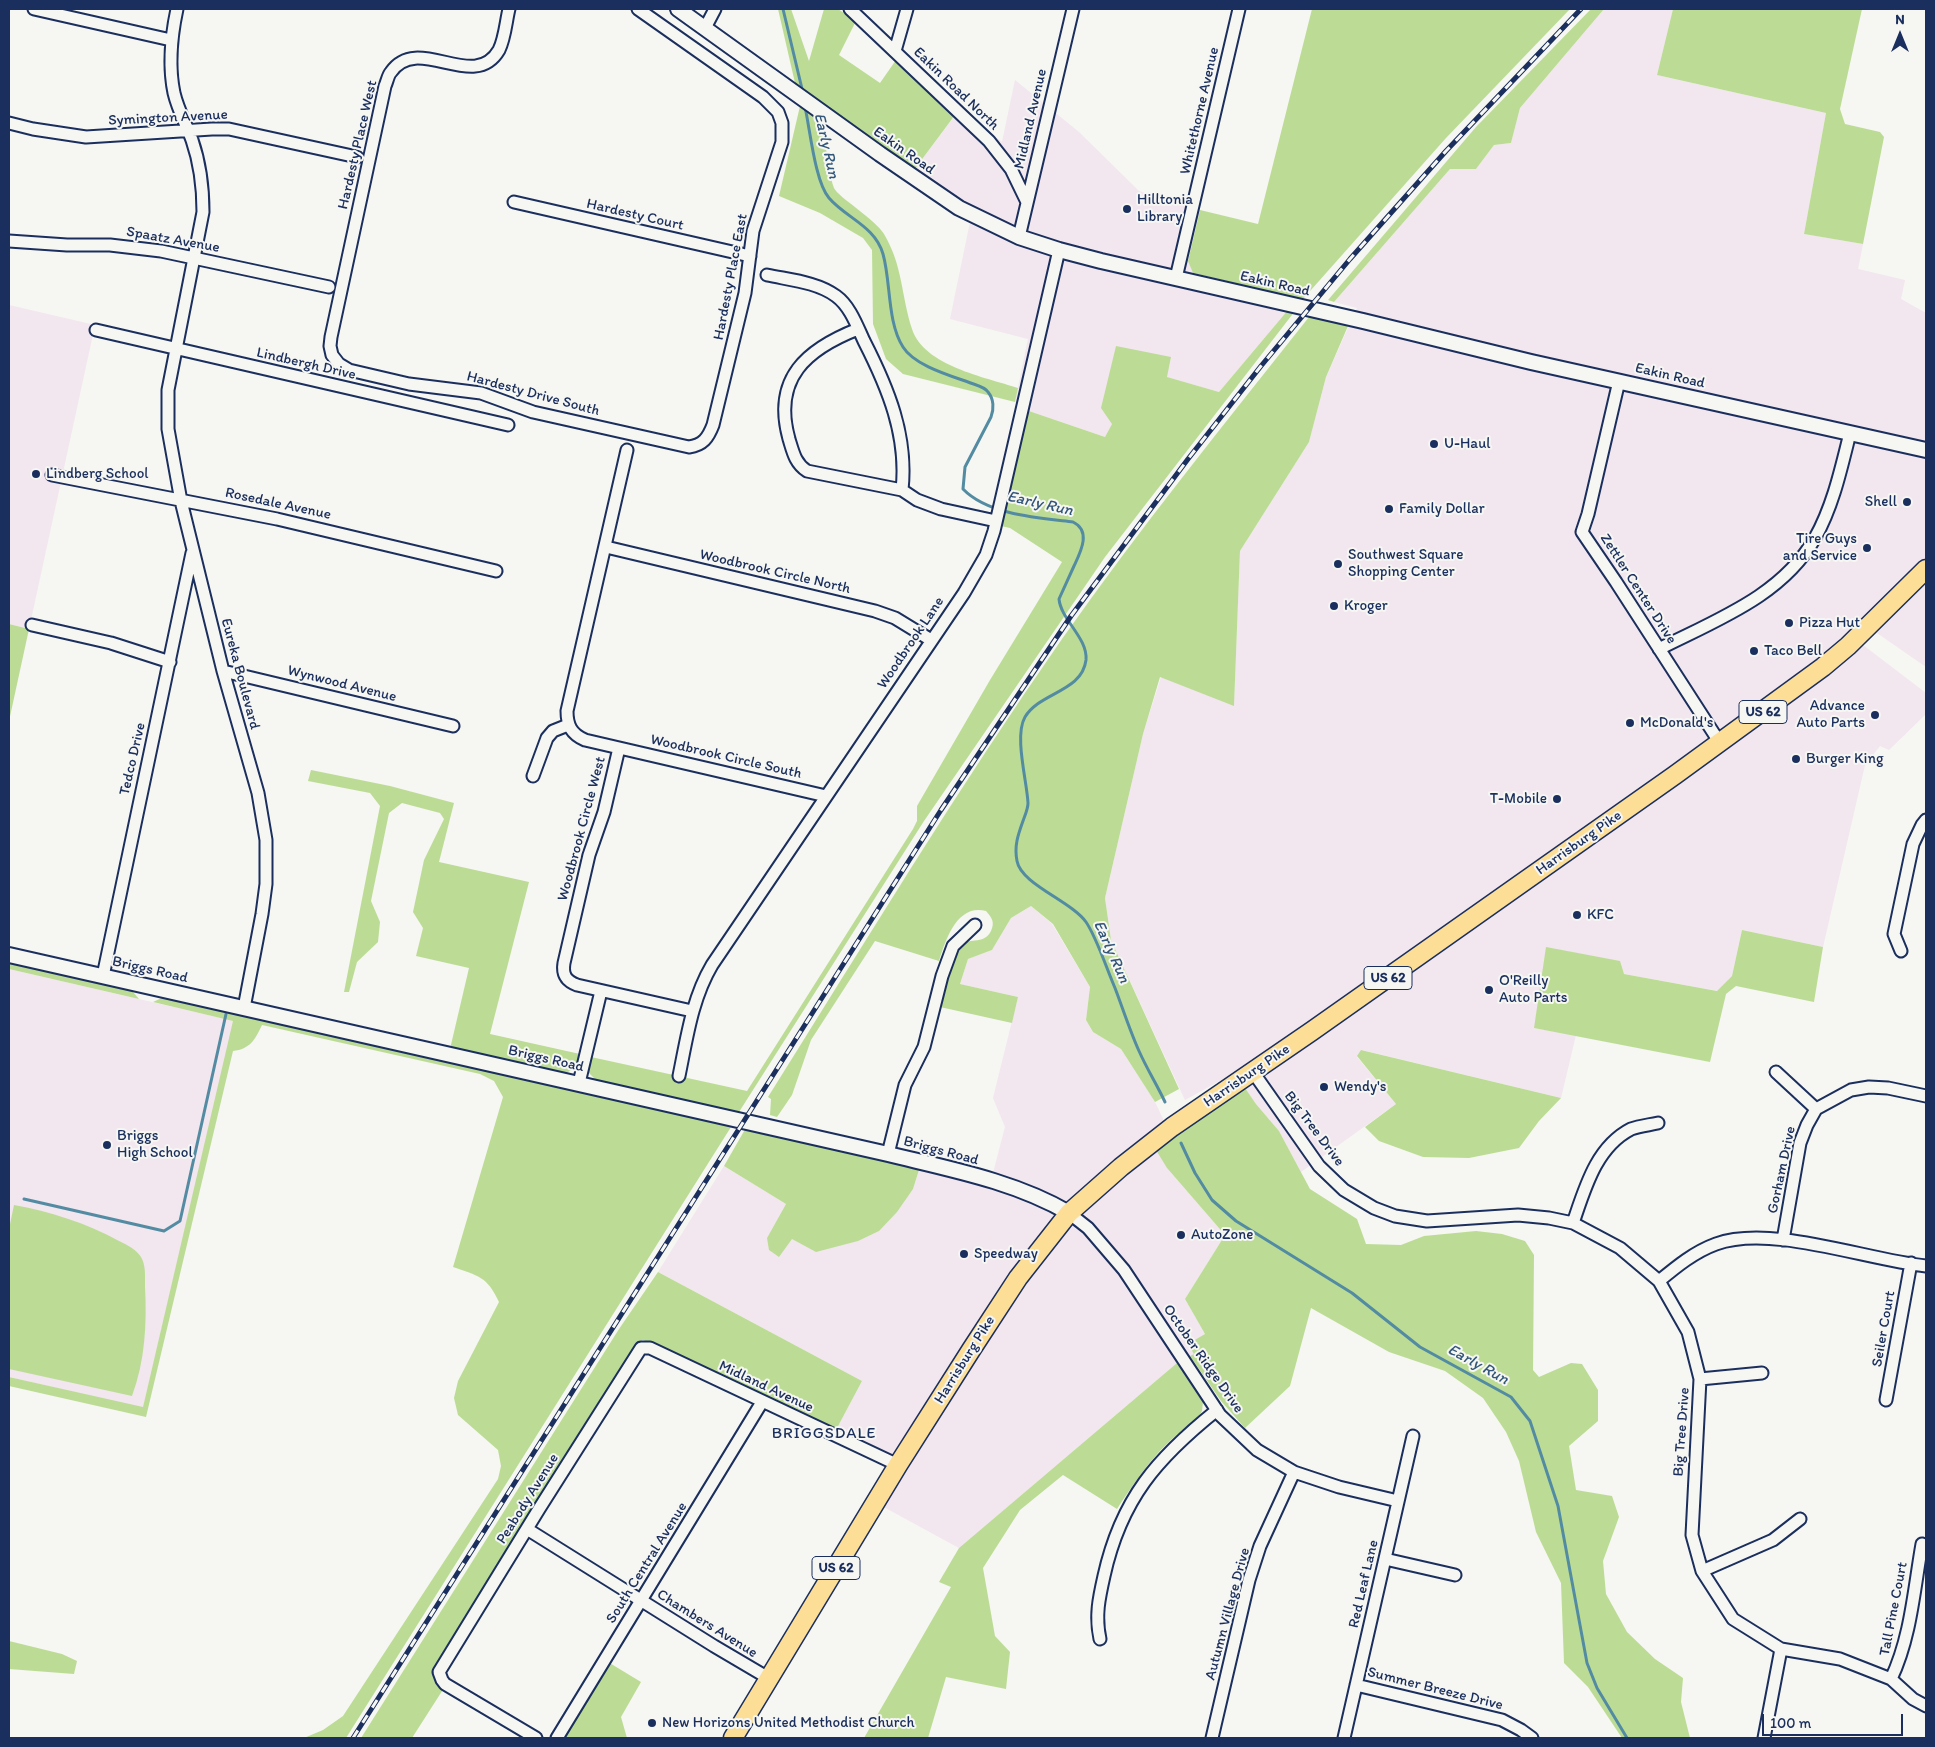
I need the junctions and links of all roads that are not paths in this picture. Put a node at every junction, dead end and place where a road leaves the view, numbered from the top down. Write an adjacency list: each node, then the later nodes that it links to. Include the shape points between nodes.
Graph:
1 (34, 9): 12 (street)
2 (177, 9): 12 (street, Eureka Boulevard)
3 (509, 9): 30 (street, Hardesty Place West, via 498,51 485,63 470,67 419,57 401,62 390,72 331,337)
4 (638, 9): 22 (street, Hardesty Place East, via 763,97 778,112 782,123 782,142 753,231)
5 (678, 9): 11 (street, Eakin Road)
6 (715, 9): 11 (street)
7 (850, 9): 13 (street, Eakin Road North)
8 (907, 9): 13 (street)
9 (1073, 9): 18 (street, Midland Avenue)
10 (1239, 9): 25 (street, Whitethorne Avenue)
11 (705, 28): 19 (street, Eakin Road, via 940,196)
12 (171, 40): 15 (street, Eureka Boulevard, via 174,93)
13 (895, 51): 18 (street, Eakin Road North, via 989,142 1011,168)
14 (9, 124): 15 (street, Symington Avenue, via 86,137)
15 (188, 130): 16 (street, Symington Avenue, via 247,132); 23 (street, Eureka Boulevard, via 203,193)
16 (357, 157)
17 (514, 202): 22 (street, Hardesty Court)
18 (1027, 202): 19 (street, Midland Avenue)
19 (1019, 237): 21 (street, Eakin Road)
20 (9, 241): 23 (street, Spaatz Avenue, via 110,245)
21 (1059, 250): 25 (street, Eakin Road); 40 (street, Woodbrook Lane)
22 (750, 256): 34 (street, Hardesty Place East, via 746,293 713,425 708,437)
23 (195, 258): 26 (street, Spaatz Avenue); 29 (street, Eureka Boulevard)
24 (767, 275): 27 (street, via 826,290 844,303)
25 (1176, 278): 31 (street, Eakin Road)
26 (329, 288)
27 (858, 328): 38 (street, via 894,409 901,438); 38 (street, via 815,350 799,368 786,398 788,434 796,461 807,471)
28 (96, 330): 29 (street, Lindbergh Drive)
29 (176, 349): 32 (street, Lindbergh Drive); 39 (street, Eureka Boulevard, via 167,409)
30 (332, 355): 34 (street, Hardesty Drive South, via 349,370 409,384 480,393 533,412 689,448)
31 (1619, 381): 33 (street, Eakin Road); 47 (street, Zettler Center Drive, via 1582,532)
32 (508, 425)
33 (1850, 433): 36 (street, Eakin Road); 47 (street, via 1834,494 1815,537 1800,560 1754,600)
34 (700, 444)
35 (627, 450): 41 (street)
36 (1926, 450)
37 (52, 475): 39 (street, Rosedale Avenue)
38 (902, 490): 40 (street, via 941,509)
39 (181, 501): 42 (street, Eureka Boulevard); 43 (street, Rosedale Avenue, via 329,530)
40 (998, 512): 46 (street, Woodbrook Lane, via 986,555)
41 (606, 547): 46 (street, Woodbrook Circle North, via 875,611 895,618); 50 (street, via 567,711)
42 (193, 549): 48 (street, Tedco Drive); 49 (street, Eureka Boulevard)
43 (496, 571)
44 (1925, 572): 52 (main road, Harrisburg Pike / US 62, via 1824,667)
45 (32, 625): 48 (street, via 111,643)
46 (931, 640): 55 (street, Woodbrook Lane)
47 (1659, 649): 52 (street, Zettler Center Drive)
48 (170, 662): 60 (street, Tedco Drive)
49 (223, 671): 51 (street, Wynwood Avenue); 62 (street, Eureka Boulevard, via 258,793 266,840 265,894)
50 (568, 725): 53 (street, Woodbrook Circle West, via 574,734 585,740); 54 (street, via 553,731 547,738)
51 (453, 726)
52 (1720, 743): 64 (main road, Harrisburg Pike / US 62)
53 (619, 748): 55 (street, Woodbrook Circle South); 61 (street, Woodbrook Circle West, via 604,812 589,855 563,970 570,982)
54 (532, 776)
55 (826, 796): 63 (street, Woodbrook Lane, via 702,981)
56 (1926, 820): 58 (street, via 1913,844 1894,934)
57 (975, 925): 71 (street, via 953,946 924,1047 905,1085)
58 (1901, 952)
59 (9, 955): 60 (street, Briggs Road)
60 (103, 976): 62 (street, Briggs Road)
61 (601, 990): 63 (street); 67 (street)
62 (244, 1008): 67 (street, Briggs Road)
63 (692, 1011): 66 (street, Woodbrook Lane)
64 (1253, 1072): 72 (main road, Harrisburg Pike / US 62, via 1152,1142); 73 (street, Big Tree Drive, via 1319,1166 1344,1190 1374,1208 1395,1216 1427,1221 1518,1214)
65 (1776, 1072): 69 (street)
66 (679, 1076)
67 (579, 1083): 71 (street, Briggs Road)
68 (1926, 1096): 69 (street, via 1869,1087 1851,1090)
69 (1816, 1109): 74 (street, Gorham Drive, via 1800,1143)
70 (1658, 1122): 73 (street, via 1633,1128 1598,1159)
71 (888, 1154): 72 (street, Briggs Road, via 999,1183 1048,1200)
72 (1070, 1213): 83 (street, October Ridge Drive, via 1088,1228 1124,1270); 85 (main road, Harrisburg Pike / US 62, via 1018,1278)
73 (1573, 1223): 77 (street, Big Tree Drive, via 1620,1248)
74 (1783, 1240): 75 (street); 77 (street, via 1748,1238 1716,1244 1686,1260)
75 (1910, 1263): 76 (street); 81 (street, Seiler Court)
76 (1926, 1266)
77 (1658, 1281): 80 (street, Big Tree Drive, via 1688,1332)
78 (650, 1348): 82 (street, Midland Avenue); 89 (street, Peabody Avenue, via 638,1351)
79 (1762, 1373): 80 (street)
80 (1700, 1379): 92 (street, Big Tree Drive, via 1692,1535)
81 (1886, 1400)
82 (762, 1402): 85 (street, Midland Avenue); 94 (street, South Central Avenue)
83 (1217, 1410): 86 (street, October Ridge Drive, via 1257,1450); 95 (street, via 1172,1448 1128,1507 1107,1560 1098,1602)
84 (1414, 1436): 87 (street, Red Leaf Lane)
85 (898, 1465): 98 (main road, Harrisburg Pike / US 62)
86 (1294, 1472): 87 (street, October Ridge Drive); 104 (street, Autumn Village Drive, via 1260,1546 1249,1580)
87 (1398, 1501): 91 (street, Red Leaf Lane)
88 (1800, 1519): 92 (street, via 1773,1540)
89 (527, 1529): 94 (street, Chambers Avenue); 101 (street, Peabody Avenue, via 440,1669 440,1676 446,1684)
90 (1922, 1544): 97 (street, Tall Pine Court, via 1906,1640)
91 (1385, 1559): 93 (street); 99 (street, Red Leaf Lane)
92 (1702, 1571): 96 (street, Big Tree Drive, via 1733,1619)
93 (1455, 1575)
94 (641, 1600): 98 (street, Chambers Avenue); 102 (street, South Central Avenue)
95 (1100, 1639)
96 (1781, 1649): 97 (street, Big Tree Drive, via 1840,1659); 107 (street)
97 (1892, 1679): 100 (street, Big Tree Drive, via 1913,1699)
98 (770, 1680): 103 (main road, Harrisburg Pike / US 62)
99 (1356, 1685): 105 (street, Red Leaf Lane); 106 (street, Summer Breeze Drive, via 1502,1720)
100 (1926, 1706)
101 (536, 1738)
102 (558, 1738)
103 (733, 1738)
104 (1212, 1738)
105 (1344, 1738)
106 (1532, 1738)
107 (1764, 1738)

